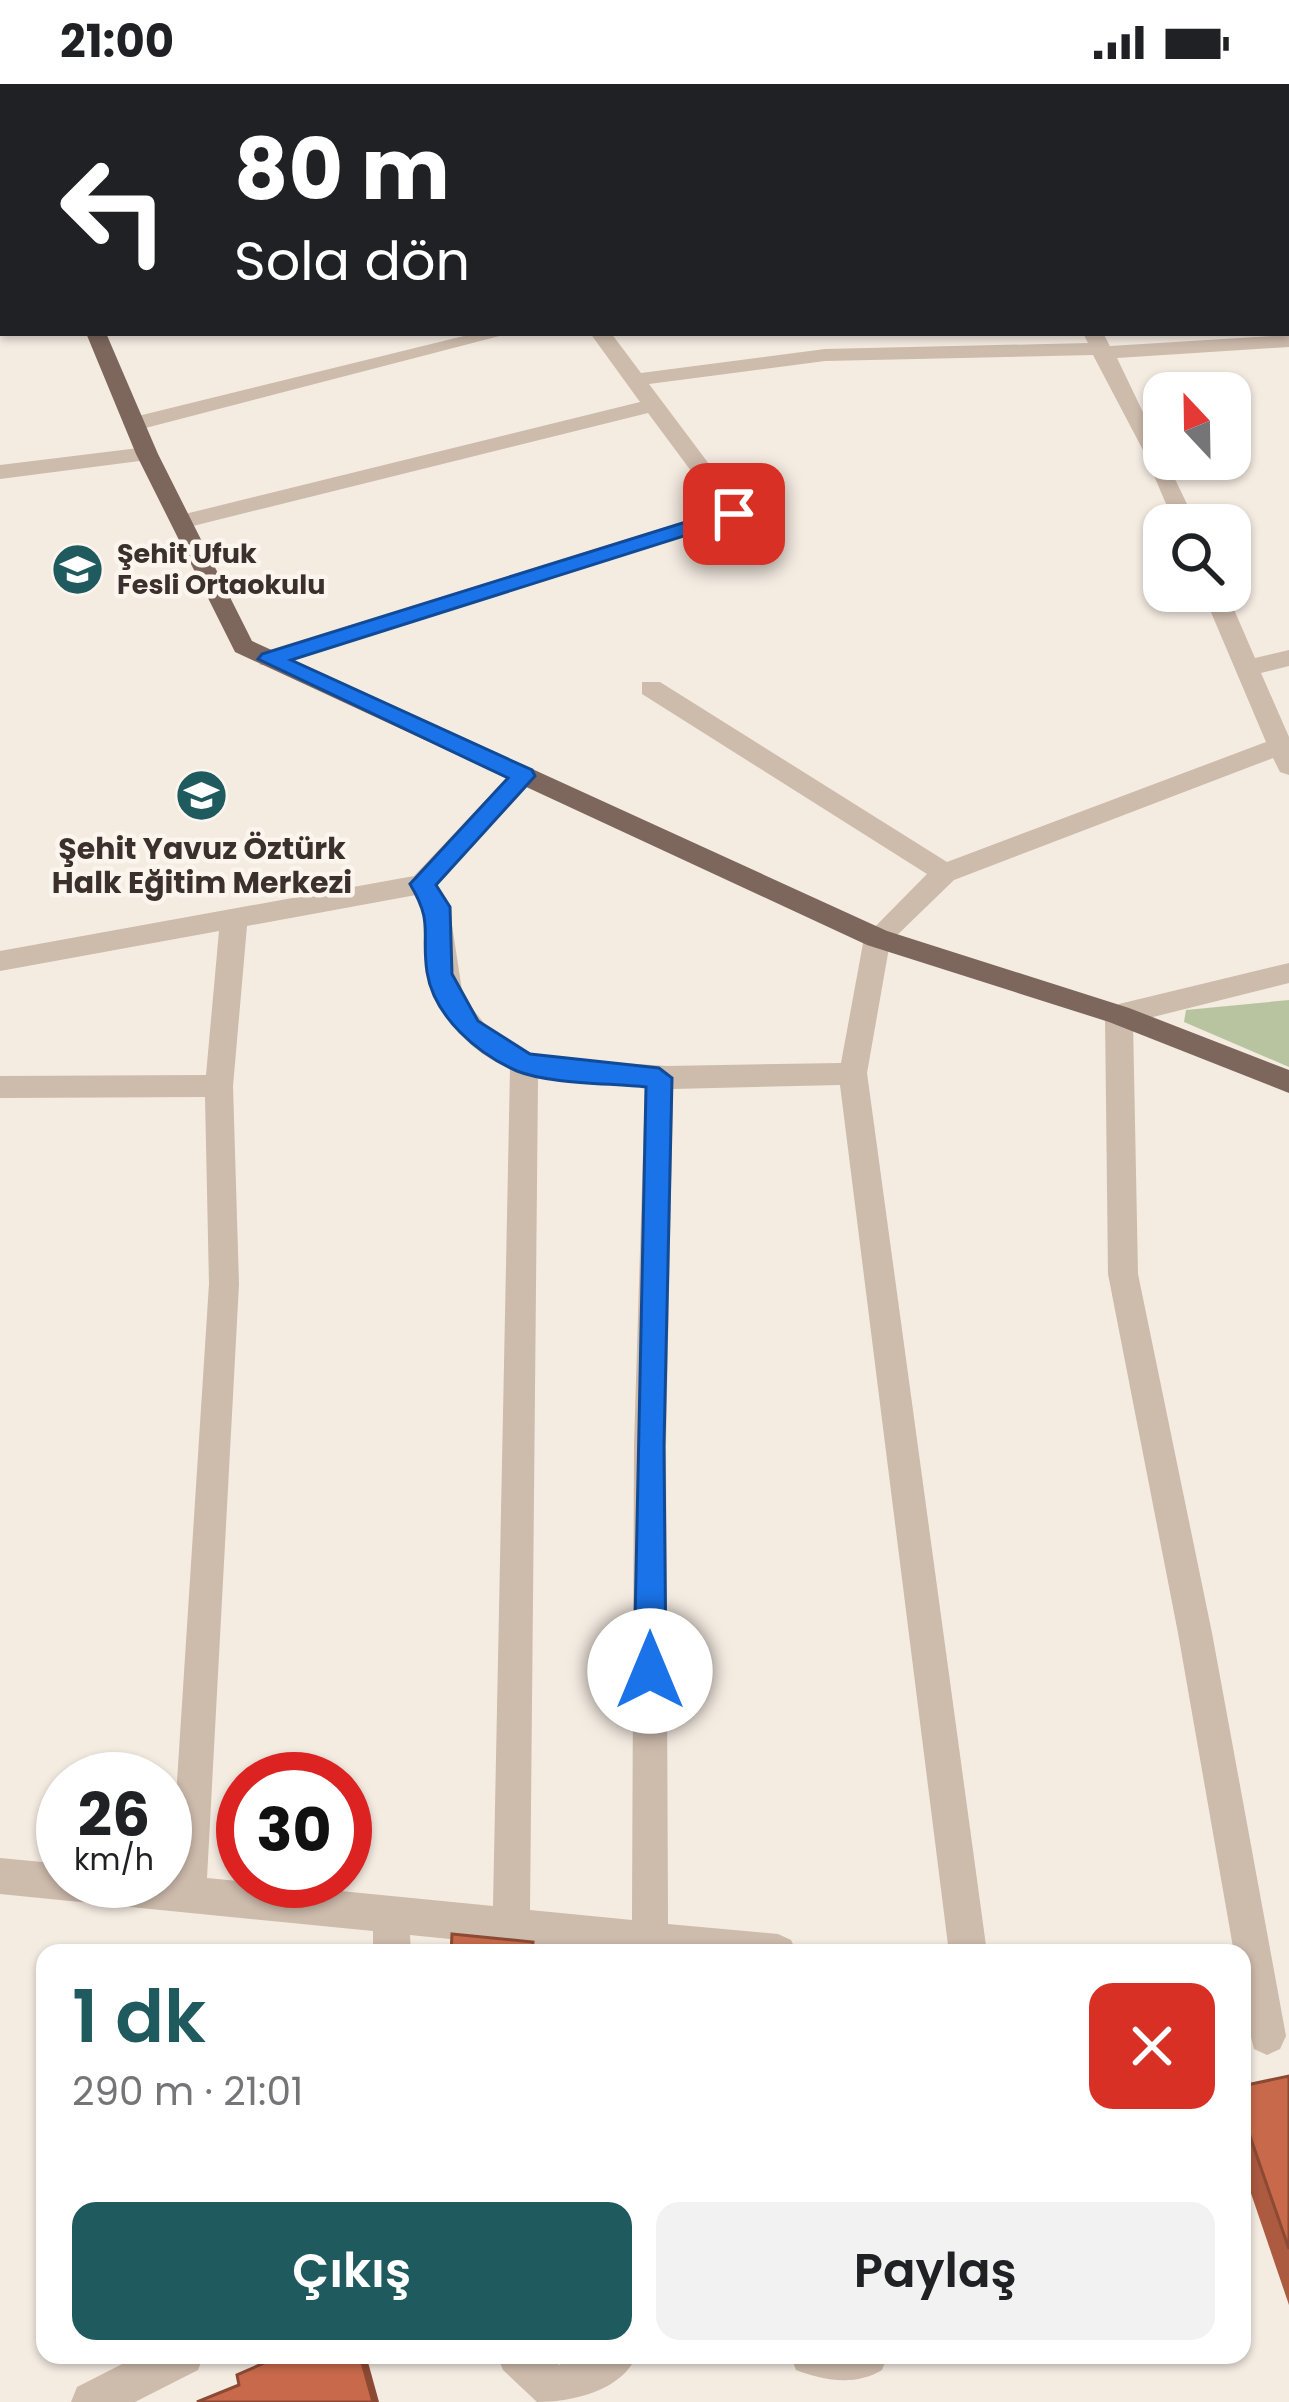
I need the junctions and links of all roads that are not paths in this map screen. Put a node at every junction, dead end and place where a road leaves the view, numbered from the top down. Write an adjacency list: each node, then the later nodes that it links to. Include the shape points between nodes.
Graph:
1 (97, 336): 10 (main road)
2 (489, 336): 10 (street)
3 (602, 336): 8 (street)
4 (814, 336): 7 (street)
5 (1289, 341): 6 (street)
6 (1098, 345): 7 (street); 13 (street)
7 (824, 355): 8 (street)
8 (635, 380): 9 (street)
9 (653, 405): 14 (street); 17 (street, via 734,514)
10 (134, 424): 11 (main road)
11 (147, 454): 12 (street); 14 (main road)
12 (0, 472)
13 (1177, 504)
14 (181, 522): 17 (main road, via 242,646)
15 (1223, 612): 18 (street)
16 (1289, 658): 18 (street)
17 (269, 659): 21 (main road)
18 (1247, 668): 20 (street)
19 (651, 688): 22 (street)
20 (1285, 756): 22 (street)
21 (524, 776): 23 (street); 25 (main road)
22 (945, 873): 25 (street)
23 (422, 884): 24 (street); 29 (street, via 437,907 440,974 456,1011 485,1042)
24 (234, 918): 26 (street); 33 (street)
25 (877, 938): 28 (main road); 30 (street)
26 (0, 961)
27 (1289, 973): 28 (street)
28 (1119, 1015): 32 (main road); 45 (street, via 1123,1274)
29 (524, 1063): 31 (street); 40 (street)
30 (854, 1073): 31 (street); 44 (street)
31 (659, 1078): 43 (street)
32 (1289, 1082)
33 (219, 1085): 34 (street); 35 (street, via 224,1284)
34 (0, 1087)
35 (192, 1827)
36 (0, 1876): 37 (street)
37 (36, 1880)
38 (192, 1895): 39 (street)
39 (391, 1915): 40 (street); 41 (street)
40 (511, 1926): 42 (street)
41 (392, 1944)
42 (630, 1944)
43 (650, 1944)
44 (967, 1944)
45 (1250, 1944)
46 (1251, 1952): 47 (street)
47 (1266, 2036)
48 (166, 2364): 51 (street)
49 (528, 2364): 50 (street, via 555,2390)
50 (600, 2364)
51 (92, 2402): 52 (street, via 116,2393)
52 (118, 2402)

